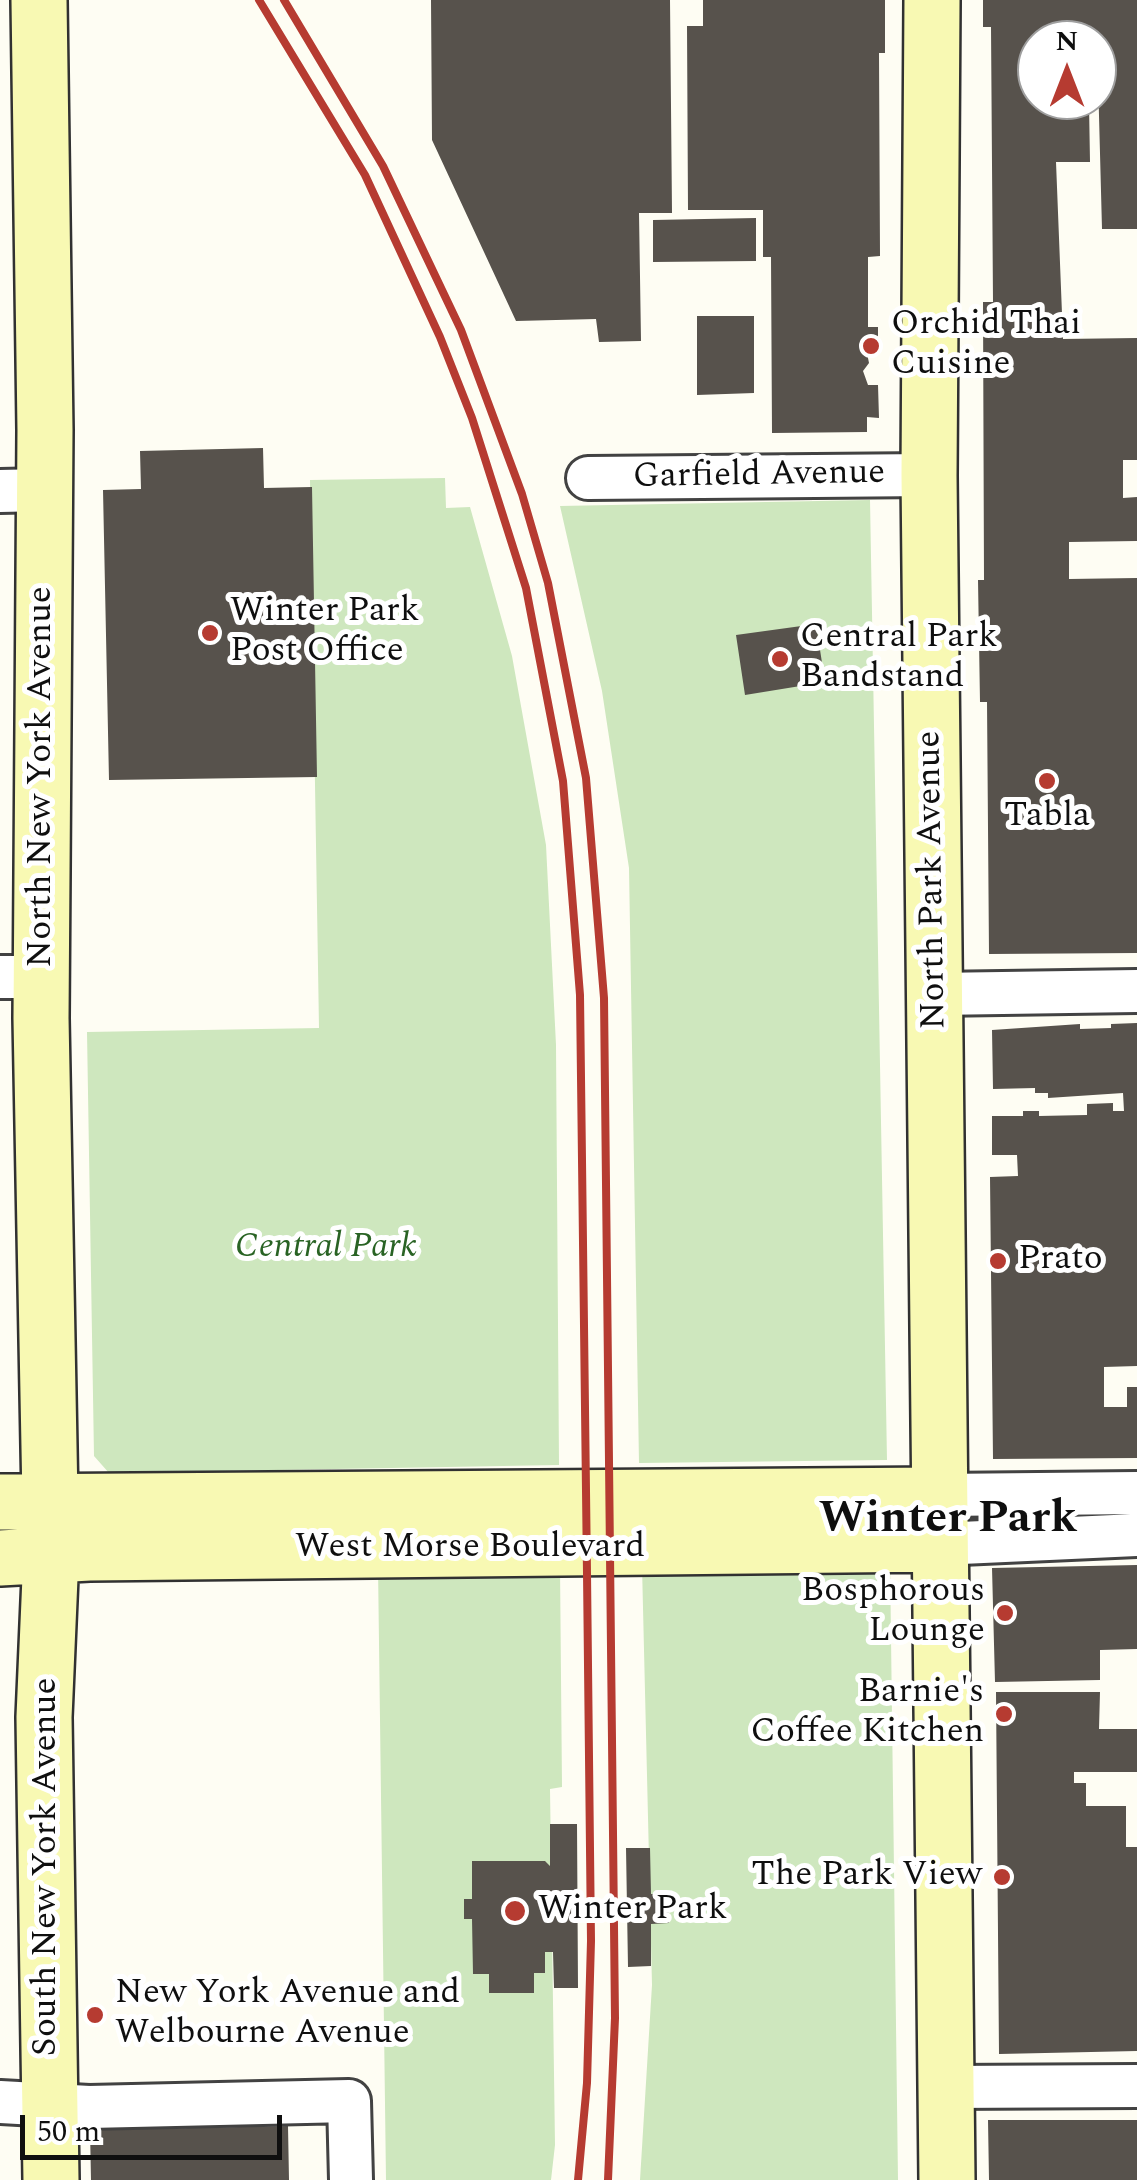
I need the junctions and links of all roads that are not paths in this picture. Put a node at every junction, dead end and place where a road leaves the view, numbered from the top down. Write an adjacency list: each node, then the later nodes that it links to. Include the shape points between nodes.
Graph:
1 (39, 0): 5 (street, North New York Avenue)
2 (932, 0): 3 (street, North Park Avenue)
3 (929, 475): 4 (street, Garfield Avenue); 8 (street, North Park Avenue)
4 (588, 478)
5 (22, 490): 6 (street, North New York Avenue)
6 (21, 977): 11 (street, North New York Avenue)
7 (1137, 991): 8 (street)
8 (935, 994): 10 (street, North Park Avenue)
9 (1137, 1492): 10 (street)
10 (939, 1520): 11 (street, West Morse Boulevard); 12 (street); 14 (street, North Park Avenue)
11 (25, 1529): 15 (street, South New York Avenue, via 44,1717)
12 (1137, 1535)
13 (1137, 2086): 14 (street)
14 (946, 2087): 18 (street, North Park Avenue)
15 (25, 2103): 16 (street, South New York Avenue); 17 (street, via 349,2101)
16 (51, 2180)
17 (351, 2180)
18 (947, 2180)

